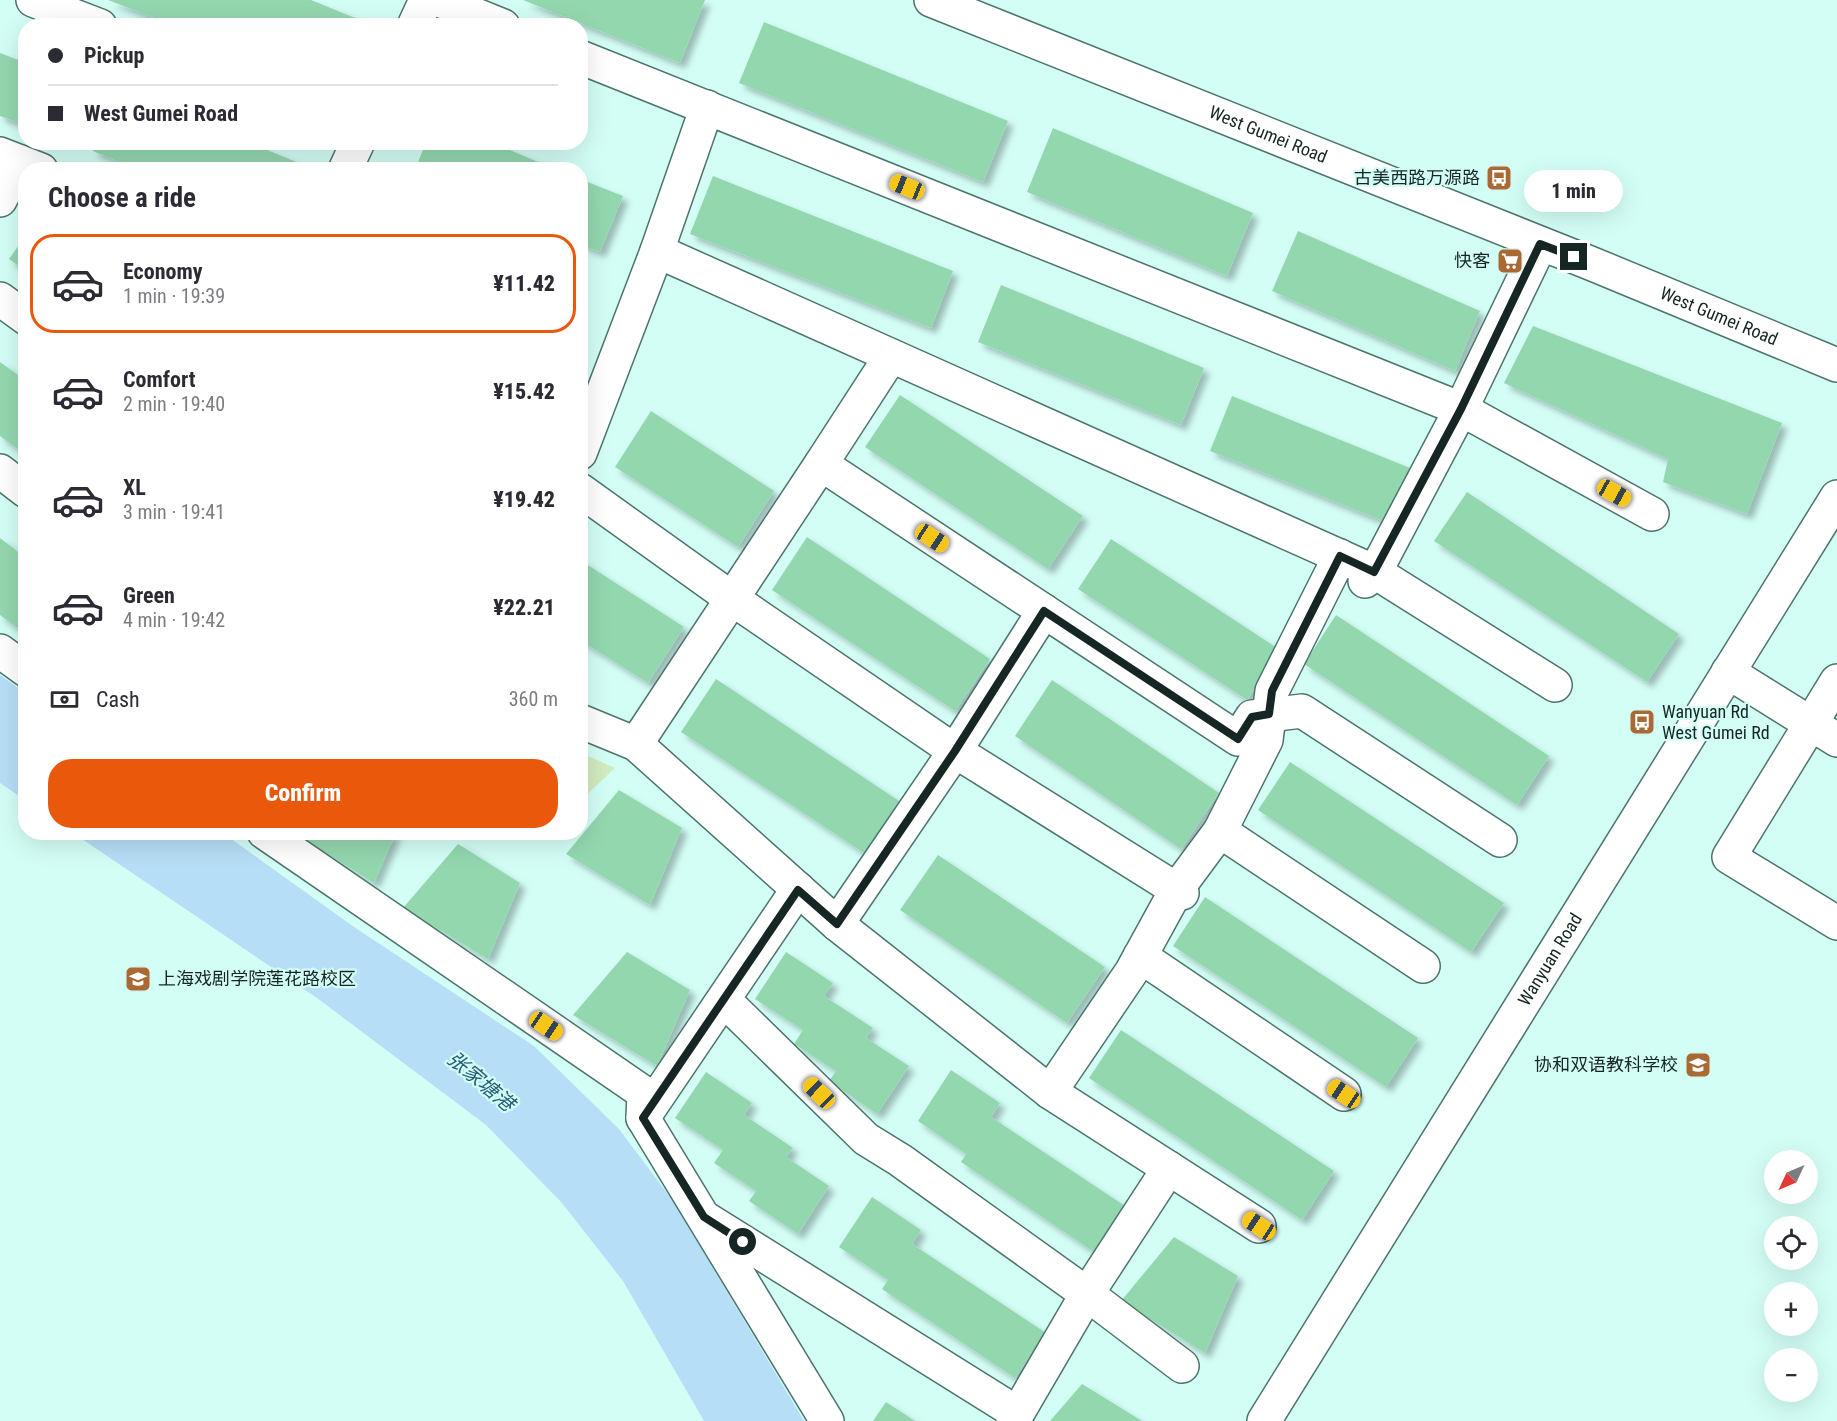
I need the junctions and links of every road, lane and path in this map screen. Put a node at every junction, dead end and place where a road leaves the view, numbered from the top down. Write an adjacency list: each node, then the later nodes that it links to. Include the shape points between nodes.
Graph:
1 (426, 0): 6 (street)
2 (439, 0): 7 (street)
3 (931, 0): 12 (street, West Gumei Road)
4 (52, 3): 5 (street)
5 (83, 18)
6 (418, 18)
7 (483, 18)
8 (588, 60): 9 (street)
9 (707, 108): 13 (street); 18 (street)
10 (18, 166): 11 (street)
11 (0, 200)
12 (1540, 244): 17 (street, West Gumei Road); 18 (street)
13 (657, 250): 16 (street); 19 (street)
14 (0, 299): 15 (street)
15 (18, 312)
16 (891, 356): 20 (street); 26 (street)
17 (1837, 365)
18 (1461, 409): 25 (street); 27 (street)
19 (588, 432)
20 (821, 464): 28 (street); 29 (street)
21 (0, 471): 22 (street)
22 (18, 484)
23 (588, 496): 28 (street)
24 (1837, 497): 32 (street, Wanyuan Road)
25 (1652, 514)
26 (1340, 556): 27 (street); 35 (street, via 1272,691)
27 (1370, 576): 34 (street)
28 (731, 598): 38 (street); 39 (street)
29 (1044, 611): 35 (street, via 1238,739 1252,717); 39 (street)
30 (0, 651): 31 (street)
31 (18, 664)
32 (1728, 672): 37 (street); 60 (street, Wanyuan Road)
33 (1837, 681): 37 (street)
34 (1555, 685)
35 (1269, 714): 40 (street, via 1266,740); 42 (street, via 1302,711)
36 (588, 724): 38 (street)
37 (1824, 731): 45 (street, via 1729,857)
38 (636, 744): 43 (street)
39 (955, 751): 44 (street); 46 (street)
40 (1221, 831): 44 (street); 48 (street)
41 (276, 840): 52 (street, via 644,1093)
42 (1500, 840)
43 (798, 890): 46 (street); 49 (street)
44 (1179, 891): 47 (street)
45 (1837, 923)
46 (837, 924): 50 (street)
47 (1140, 956): 50 (street); 51 (street)
48 (1423, 966)
49 (724, 1000): 52 (street); 56 (street, via 866,1139)
50 (1050, 1092): 53 (street)
51 (1344, 1094)
52 (643, 1118): 54 (street)
53 (1169, 1168): 55 (street); 56 (street)
54 (704, 1217): 58 (street); 59 (street)
55 (1259, 1226)
56 (1087, 1294): 57 (street); 58 (street)
57 (1182, 1366)
58 (1015, 1417)
59 (827, 1421)
60 (1264, 1421)

